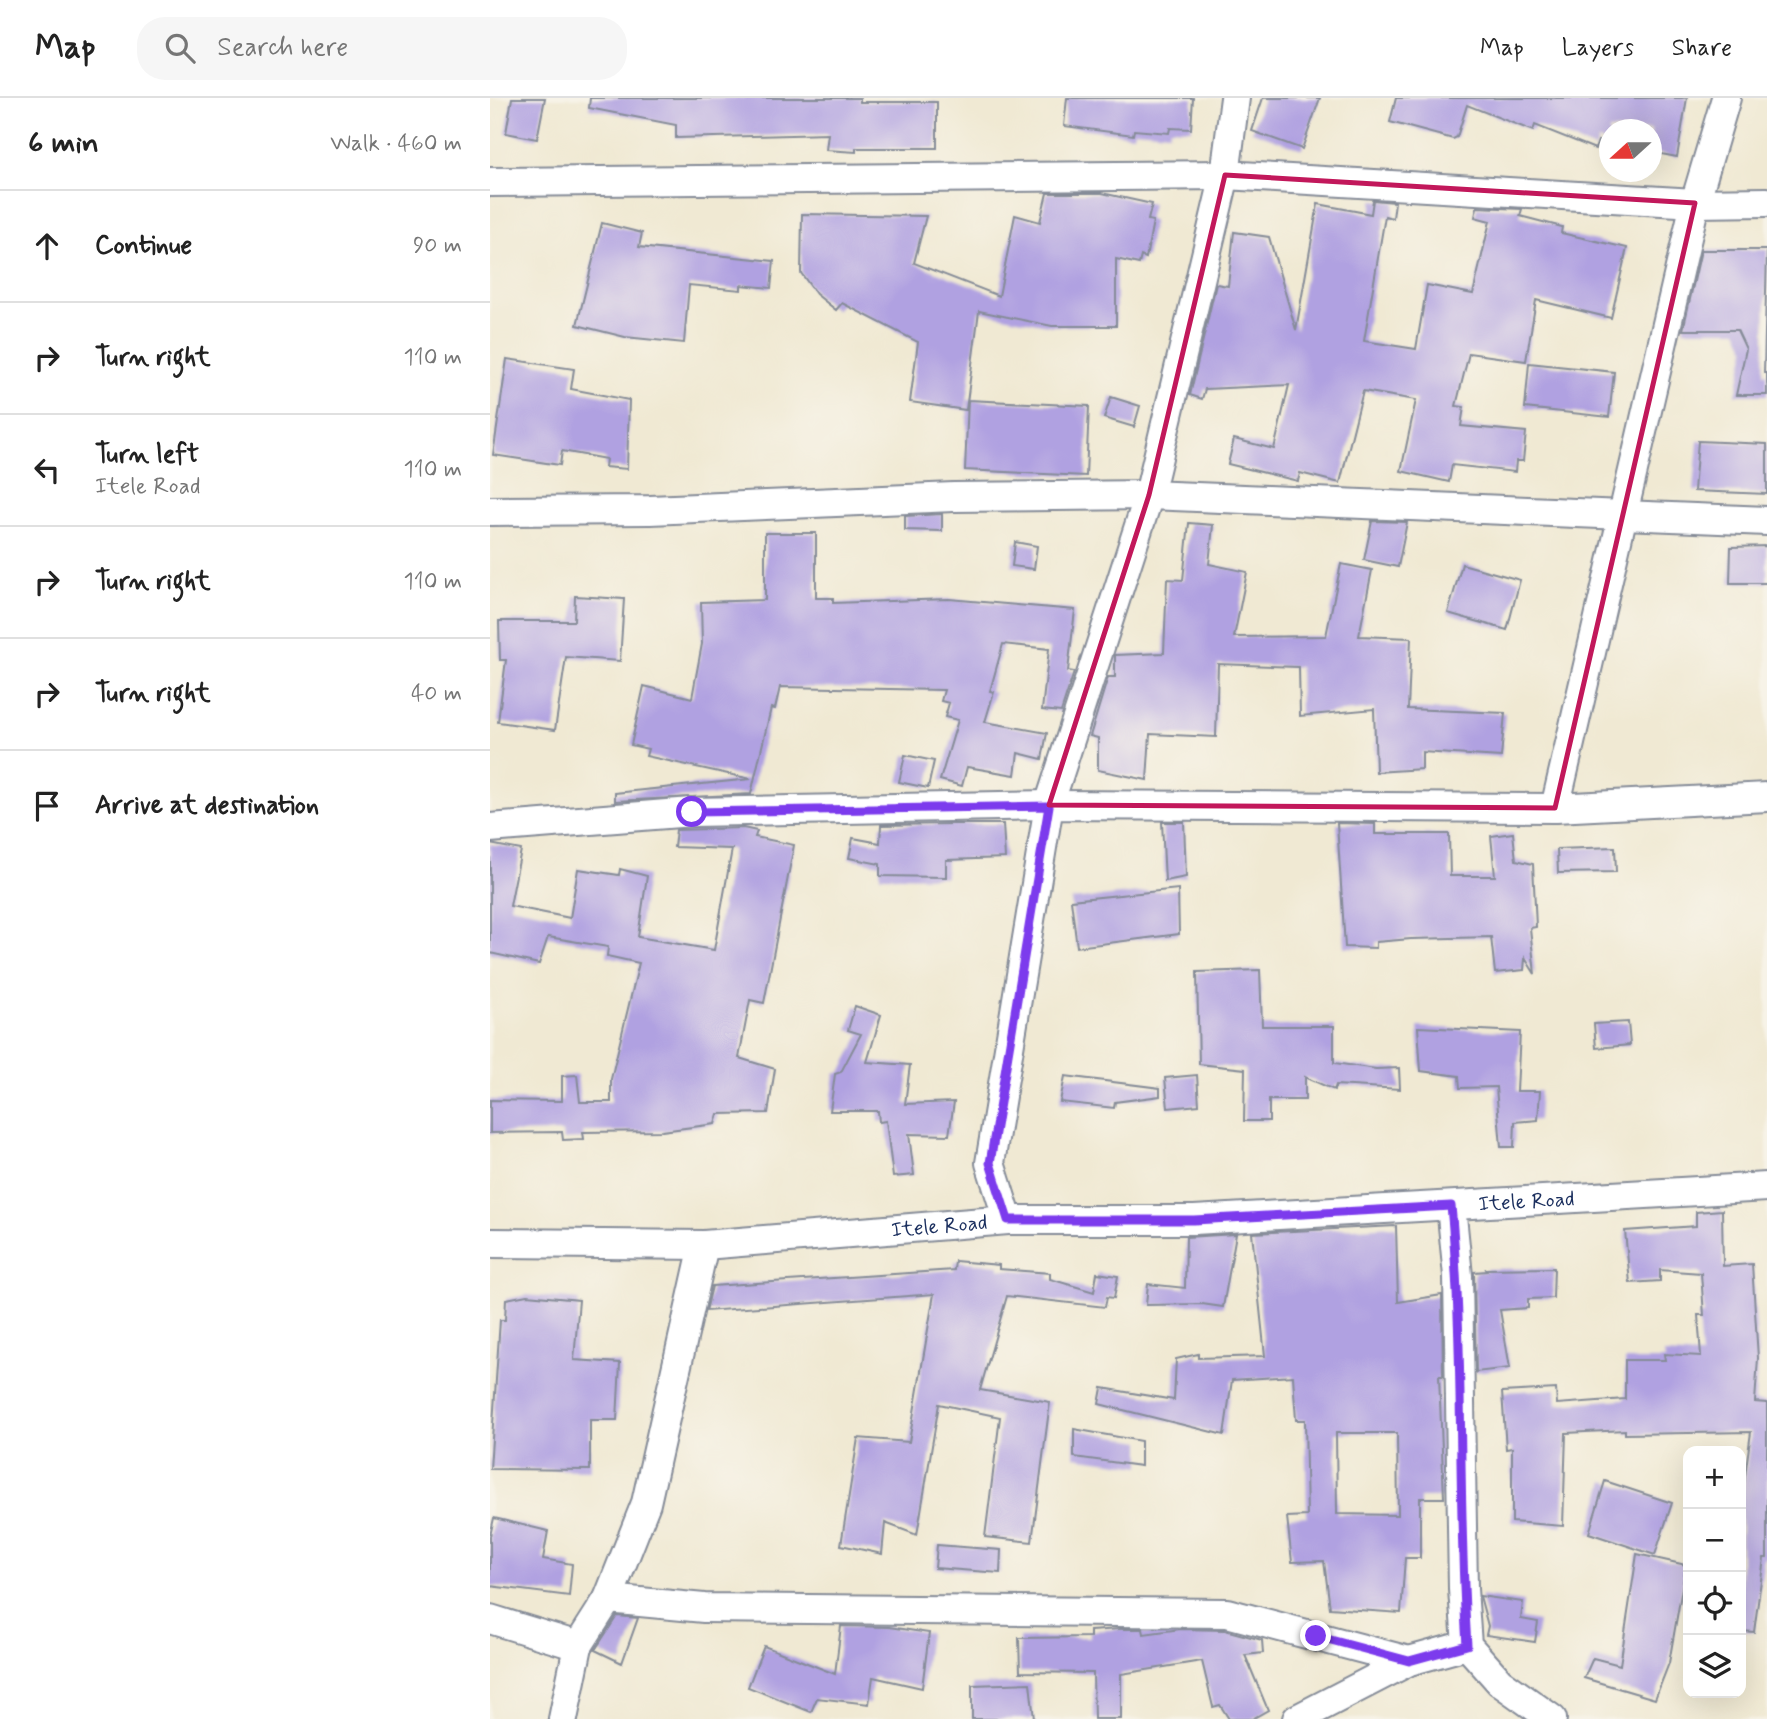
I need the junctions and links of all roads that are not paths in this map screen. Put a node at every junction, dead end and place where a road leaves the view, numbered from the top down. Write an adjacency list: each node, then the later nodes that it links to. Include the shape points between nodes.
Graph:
1 (1235, 98): 3 (street)
2 (1726, 98): 6 (street)
3 (1225, 175): 4 (street); 6 (street); 7 (street)
4 (490, 182)
5 (1767, 202): 6 (street)
6 (1695, 203): 9 (street)
7 (1149, 495): 8 (street); 9 (street); 12 (street)
8 (490, 511)
9 (1624, 514): 10 (street); 13 (street)
10 (1767, 521)
11 (1767, 797): 13 (street)
12 (1049, 806): 13 (street); 14 (street, via 692,812); 15 (street)
13 (1555, 808)
14 (490, 828)
15 (990, 1163): 18 (street); 19 (street)
16 (1767, 1187): 17 (street, Itele Road)
17 (1451, 1206): 18 (street, Itele Road, via 1194,1220); 24 (street, via 1458,1276)
18 (1008, 1220): 19 (street, Itele Road)
19 (973, 1222): 21 (street, Itele Road)
20 (490, 1243): 21 (street, Itele Road)
21 (704, 1245): 22 (street, via 646,1503)
22 (608, 1599): 25 (street); 26 (street, via 704,1608 1227,1613)
23 (490, 1619): 25 (street)
24 (1467, 1645): 26 (street); 29 (street, via 1500,1682)
25 (578, 1646): 27 (street)
26 (1409, 1661): 28 (street)
27 (563, 1719)
28 (1297, 1719)
29 (1552, 1719)

